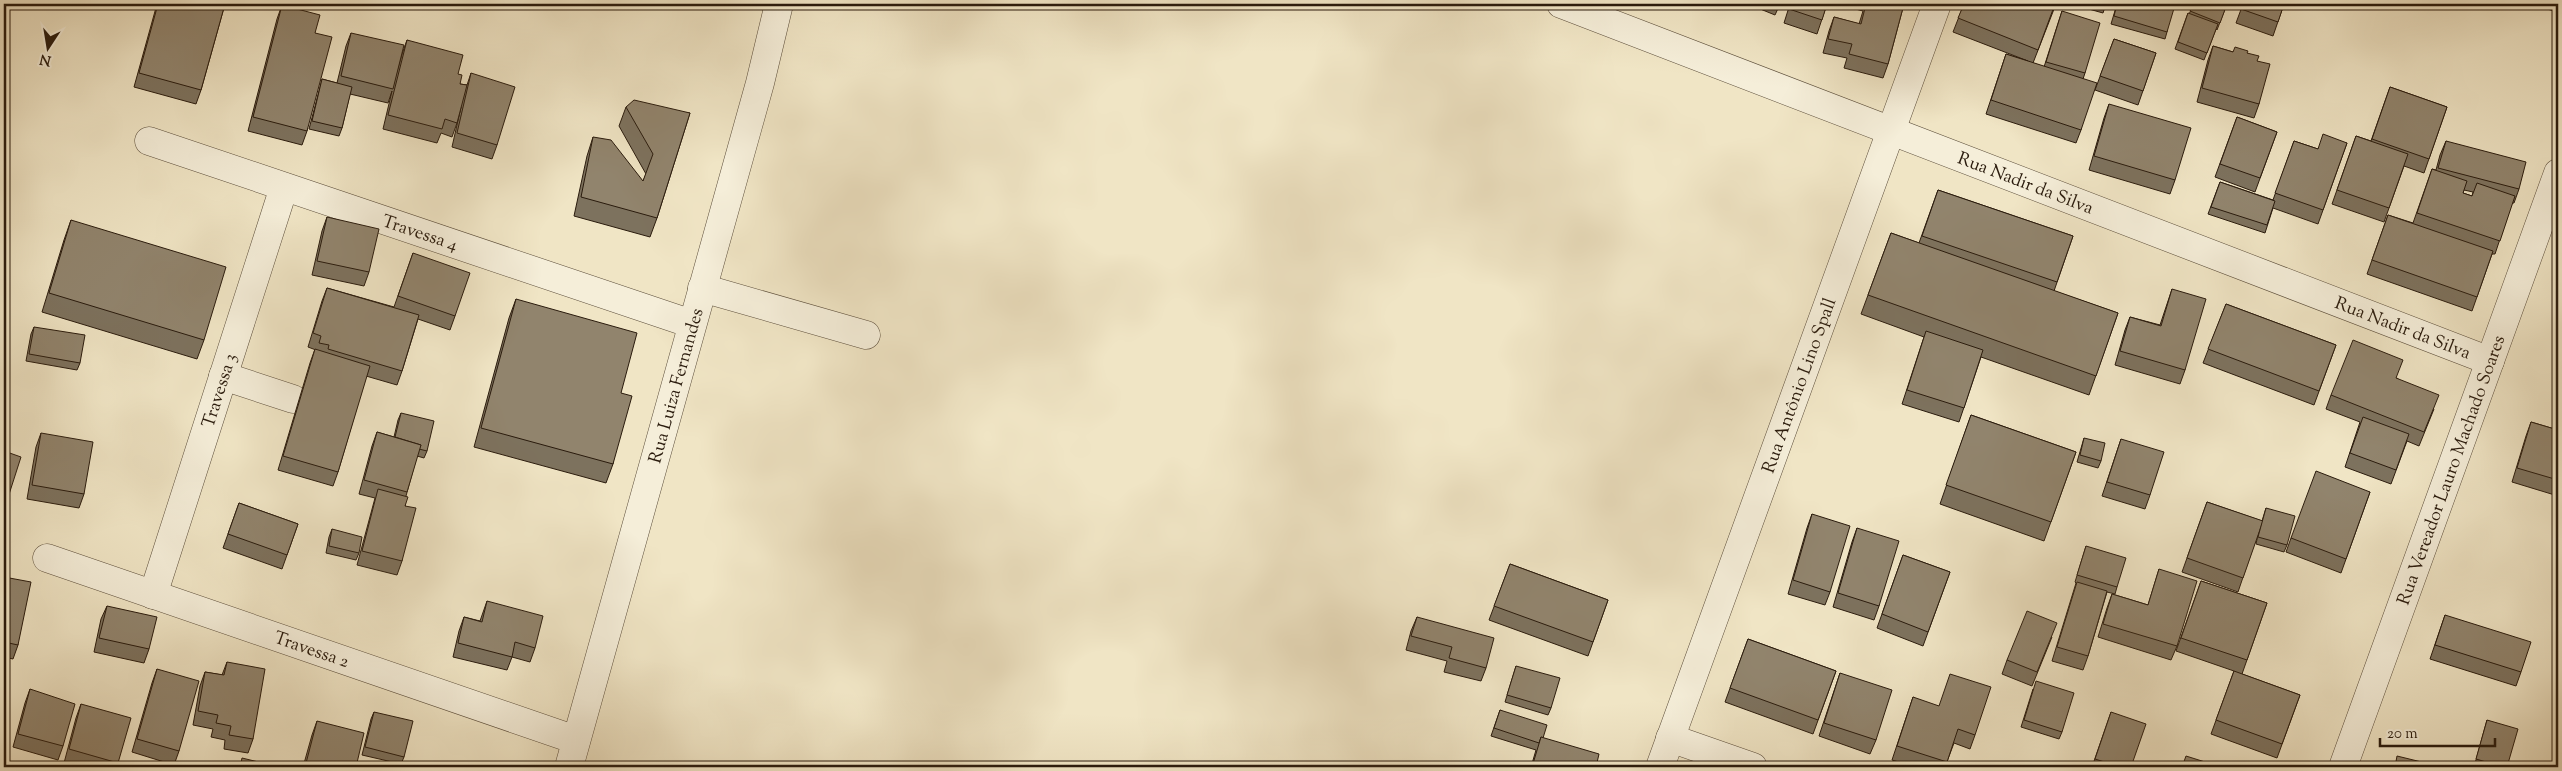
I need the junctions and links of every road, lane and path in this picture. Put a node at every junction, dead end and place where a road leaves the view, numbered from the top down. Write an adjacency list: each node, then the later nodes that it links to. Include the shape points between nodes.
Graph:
1 (779, 4): 8 (street, Rua Luiza Fernandes)
2 (1561, 4): 4 (street, Rua Nadir da Silva)
3 (1937, 4): 4 (street, Rua Antônio Lino Spall)
4 (1891, 130): 11 (street, Rua Nadir da Silva); 16 (street, Rua Antônio Lino Spall)
5 (149, 141): 7 (street, Travessa 4)
6 (2558, 173): 11 (street, Rua Vereador Lauro Machado Soares)
7 (284, 187): 9 (street, Travessa 4); 12 (street, Travessa 3)
8 (702, 288): 9 (street, Rua Luiza Fernandes); 10 (street)
9 (692, 324): 17 (street, Rua Luiza Fernandes)
10 (866, 335)
11 (2490, 360): 21 (street, Rua Vereador Lauro Machado Soares)
12 (223, 376): 13 (street); 15 (street, Travessa 3)
13 (294, 399)
14 (47, 558): 15 (street, Travessa 2)
15 (153, 595): 17 (street, Travessa 2)
16 (1670, 738): 19 (street, Rua Antônio Lino Spall); 20 (street)
17 (576, 740): 18 (street, Rua Luiza Fernandes)
18 (569, 767)
19 (1660, 767)
20 (1753, 767)
21 (2342, 767)

